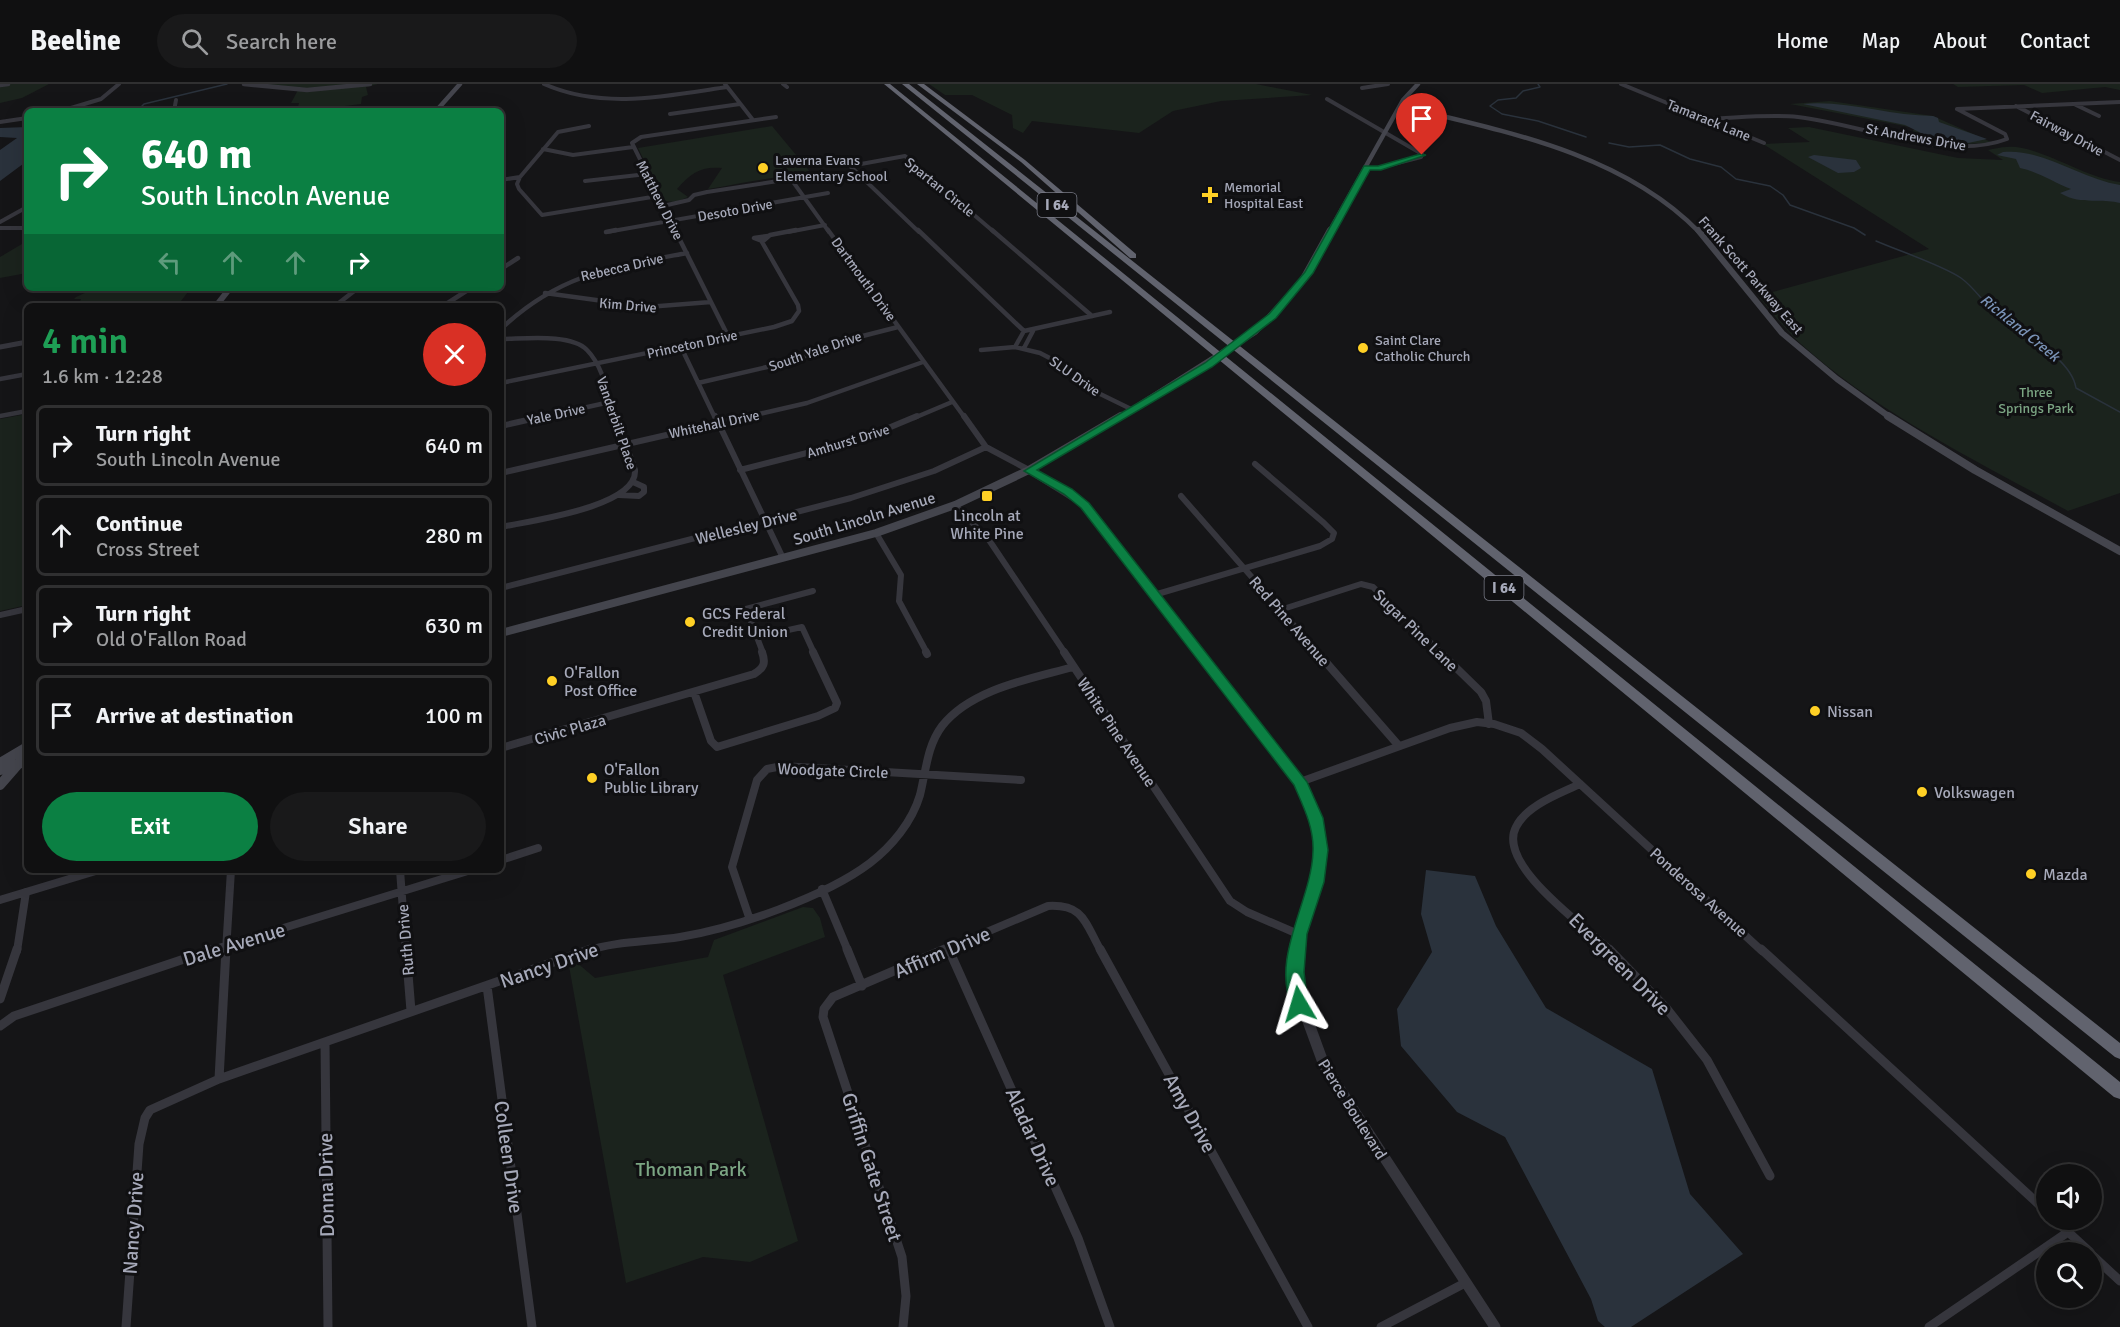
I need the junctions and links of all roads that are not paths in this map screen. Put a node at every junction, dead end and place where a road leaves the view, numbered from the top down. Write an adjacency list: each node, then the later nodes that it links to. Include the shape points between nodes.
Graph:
1 (8, 84): 13 (street)
2 (119, 84): 23 (street, via 106,97)
3 (244, 84): 4 (street, via 313,91)
4 (370, 84)
5 (460, 84): 25 (main road)
6 (544, 84): 14 (street, via 564,94 621,99)
7 (887, 84): 161 (highway, I 64)
8 (905, 84): 70 (highway, I 64)
9 (920, 84): 70 (highway, via 1068,198)
10 (1388, 84): 15 (street)
11 (1419, 84): 21 (main road, South Lincoln Avenue)
12 (1621, 84): 30 (street, Tamarack Lane)
13 (0, 85)
14 (726, 86): 19 (street)
15 (1362, 88)
16 (1327, 99): 34 (street)
17 (176, 100): 24 (street)
18 (2120, 102): 20 (street, St Andrews Drive)
19 (740, 104): 26 (street); 31 (street)
20 (2073, 104): 22 (street, St Andrews Drive); 27 (street)
21 (1400, 106): 34 (main road, South Lincoln Avenue); 109 (main road, Frank Scott Parkway East, via 1554,148 1647,190 1686,219 1775,326 1839,380 1933,444)
22 (2015, 106): 30 (street, St Andrews Drive, via 1956,110 2006,134 2007,139 2001,143 1979,147 1798,116); 38 (street, Fairway Drive)
23 (71, 108)
24 (175, 108)
25 (439, 108)
26 (670, 114)
27 (2099, 116)
28 (776, 117): 31 (street)
29 (24, 118): 32 (street)
30 (1706, 119): 35 (street, Tamarack Lane)
31 (753, 120): 36 (street, Matthew Drive, via 641,137 633,141)
32 (0, 122)
33 (589, 126): 37 (street, via 558,132)
34 (1386, 132): 39 (main road, South Lincoln Avenue); 39 (street, via 1422,155)
35 (1764, 143)
36 (633, 147): 37 (street, via 573,155); 40 (street, Matthew Drive)
37 (543, 148): 41 (street)
38 (2120, 160)
39 (1367, 168): 91 (main road, South Lincoln Avenue, via 1300,284 1272,316 1209,365)
40 (647, 174): 43 (street); 45 (street, Matthew Drive)
41 (520, 177): 42 (street); 45 (street, via 519,189 542,215)
42 (504, 180)
43 (585, 181)
44 (828, 194): 46 (street, Desoto Drive)
45 (658, 196): 47 (street, Matthew Drive)
46 (805, 198): 47 (street, Dartmouth Drive, via 789,178 707,192); 49 (street, Desoto Drive); 51 (street, Dartmouth Drive)
47 (663, 206): 49 (street, Matthew Drive)
48 (24, 209): 50 (street)
49 (670, 221): 54 (street, Desoto Drive); 57 (street, Matthew Drive)
50 (0, 222)
51 (825, 225): 55 (street); 72 (street, Dartmouth Drive)
52 (0, 228): 53 (street)
53 (24, 228)
54 (606, 232)
55 (769, 236): 56 (street); 56 (street, via 754,238)
56 (762, 241): 75 (street, Princeton Drive, via 799,311 787,323)
57 (687, 254): 63 (street, Rebecca Drive, via 596,270); 64 (street, Matthew Drive)
58 (518, 258): 59 (street)
59 (504, 266)
60 (228, 291): 65 (main road)
61 (354, 291): 66 (street)
62 (466, 291): 67 (street)
63 (544, 293): 64 (street, Kim Drive, via 636,309); 71 (street, Rebecca Drive)
64 (711, 302): 75 (street, Matthew Drive)
65 (218, 303)
66 (338, 303)
67 (448, 303)
68 (1110, 312): 69 (street)
69 (1092, 316): 73 (street, Spartan Circle, via 905,156 850,166); 74 (street)
70 (1209, 325): 159 (highway, I 64)
71 (504, 326)
72 (898, 327): 83 (street, Dartmouth Drive); 88 (street, South Yale Drive, via 851,338 793,361)
73 (1024, 331): 74 (street); 80 (street)
74 (1033, 332): 81 (street)
75 (728, 336): 79 (street, Princeton Drive)
76 (504, 339): 84 (street, via 574,342 586,348)
77 (24, 343): 78 (street)
78 (0, 347)
79 (681, 347): 84 (street, Princeton Drive); 88 (street)
80 (1015, 347): 81 (street, SLU Drive); 82 (street, SLU Drive)
81 (1024, 348): 91 (street, SLU Drive, via 1058,361 1090,389)
82 (981, 350)
83 (923, 362): 90 (street, Dartmouth Drive); 94 (street, Whitehall Drive, via 807,404)
84 (597, 364): 87 (street, Princeton Drive); 89 (street, Vanderbilt Place)
85 (24, 375): 86 (street)
86 (0, 379)
87 (504, 382)
88 (698, 383): 94 (street)
89 (610, 402): 95 (street, Yale Drive); 96 (street, Vanderbilt Place)
90 (952, 402): 97 (street, Dartmouth Drive); 99 (street, Amhurst Drive, via 862,439)
91 (1133, 410): 100 (main road, South Lincoln Avenue)
92 (24, 412): 93 (street)
93 (0, 416)
94 (717, 423): 96 (street, Whitehall Drive); 99 (street)
95 (504, 425)
96 (624, 444): 101 (street, Whitehall Drive); 102 (street, Vanderbilt Place, via 634,470)
97 (986, 447): 100 (street, Dartmouth Drive); 106 (street, Wellesley Drive, via 902,483)
98 (1255, 464): 111 (street, via 1334,536 1320,546)
99 (740, 470): 106 (street)
100 (1029, 471): 105 (main road, South Lincoln Avenue); 114 (street, Pierce Boulevard, via 1085,506)
101 (504, 472)
102 (633, 482): 103 (street, Vanderbilt Place); 103 (street, Vanderbilt Place, via 644,487 644,492 639,496)
103 (619, 495): 107 (street, Vanderbilt Place, via 599,504)
104 (1181, 496): 111 (street, Red Pine Avenue)
105 (955, 505): 108 (main road, South Lincoln Avenue); 123 (street, White Pine Avenue, via 989,540)
106 (765, 521): 110 (street); 112 (street, Wellesley Drive)
107 (504, 526)
108 (876, 533): 110 (main road, South Lincoln Avenue); 122 (street, via 901,575 899,601)
109 (2120, 551)
110 (783, 558): 120 (main road, South Lincoln Avenue)
111 (1243, 567): 114 (street); 117 (street, Red Pine Avenue)
112 (504, 587)
113 (813, 591): 115 (street)
114 (1154, 595): 134 (street, Pierce Boulevard)
115 (746, 609)
116 (24, 610): 118 (street)
117 (1280, 610): 125 (street, Sugar Pine Lane, via 1361,584 1373,587 1481,692); 126 (street, Red Pine Avenue)
118 (0, 615)
119 (750, 619): 121 (street)
120 (504, 632)
121 (756, 637): 124 (street, Civic Plaza, via 765,660 762,669); 124 (street, via 802,627 837,703 835,708 717,747 711,741)
122 (927, 654)
123 (1074, 667): 132 (street, Nancy Drive, via 997,691 952,716 933,741); 149 (street, White Pine Avenue, via 1230,901)
124 (694, 692): 127 (street, Civic Plaza)
125 (1490, 724): 126 (street, Ponderosa Avenue, via 1477,722 1450,728); 135 (street, Ponderosa Avenue, via 1521,733)
126 (1399, 746): 134 (street, Ponderosa Avenue)
127 (504, 747)
128 (24, 749): 129 (main road)
129 (0, 763)
130 (23, 763): 131 (main road); 136 (main road)
131 (0, 770)
132 (924, 774): 133 (street, Woodgate Circle); 143 (street, Nancy Drive, via 917,803 890,845 869,863); 148 (street, Woodgate Circle, via 782,765 767,769 757,780 732,867)
133 (1021, 780)
134 (1300, 782): 149 (street, Pierce Boulevard, via 1316,818 1321,850 1316,882)
135 (1581, 784): 162 (street, Evergreen Drive, via 1528,811 1515,822 1511,837 1519,863 1526,874 1643,981 1679,1022 1708,1061); 163 (street, Ponderosa Avenue)
136 (0, 786)
137 (538, 848): 138 (street)
138 (504, 859)
139 (89, 873): 144 (street)
140 (231, 873): 150 (street)
141 (400, 873): 145 (street, Ruth Drive)
142 (462, 873): 145 (street, Dale Avenue)
143 (822, 889): 148 (street, Nancy Drive); 153 (street)
144 (26, 892): 146 (street); 154 (street, via 16,957)
145 (401, 893): 150 (street, Dale Avenue); 156 (street, Ruth Drive)
146 (0, 900)
147 (1066, 905): 151 (street, Affirm Drive, via 1048,906); 174 (street, Amy Drive, via 1079,912)
148 (749, 916): 152 (street, Nancy Drive, via 692,935 612,944)
149 (1298, 934): 168 (street, Pierce Boulevard, via 1299,1004 1308,1032 1324,1065)
150 (227, 945): 157 (street, Dale Avenue, via 14,1016); 160 (street)
151 (949, 950): 153 (street, Affirm Drive); 173 (street, Aladar Drive, via 1078,1238)
152 (487, 986): 156 (street, Nancy Drive); 171 (street, Colleen Drive)
153 (862, 986): 155 (street, Affirm Drive, via 833,998)
154 (0, 999)
155 (824, 1009): 172 (street, Griffin Gate Street, via 823,1017 902,1257 906,1296)
156 (411, 1011): 158 (street, Nancy Drive)
157 (0, 1026)
158 (325, 1042): 160 (street, Nancy Drive); 170 (street, Donna Drive)
159 (2120, 1052)
160 (219, 1079): 169 (street, Nancy Drive, via 161,1103 145,1118 139,1144)
161 (2120, 1092)
162 (1770, 1176)
163 (2036, 1202)
164 (2068, 1232): 165 (street); 177 (street)
165 (2078, 1242)
166 (2102, 1264): 167 (street)
167 (2120, 1281)
168 (1466, 1283): 175 (street); 176 (street, Pierce Boulevard)
169 (126, 1327)
170 (328, 1327)
171 (532, 1327)
172 (903, 1327)
173 (1110, 1327)
174 (1308, 1327)
175 (1381, 1327)
176 (1495, 1327)
177 (1930, 1327)

